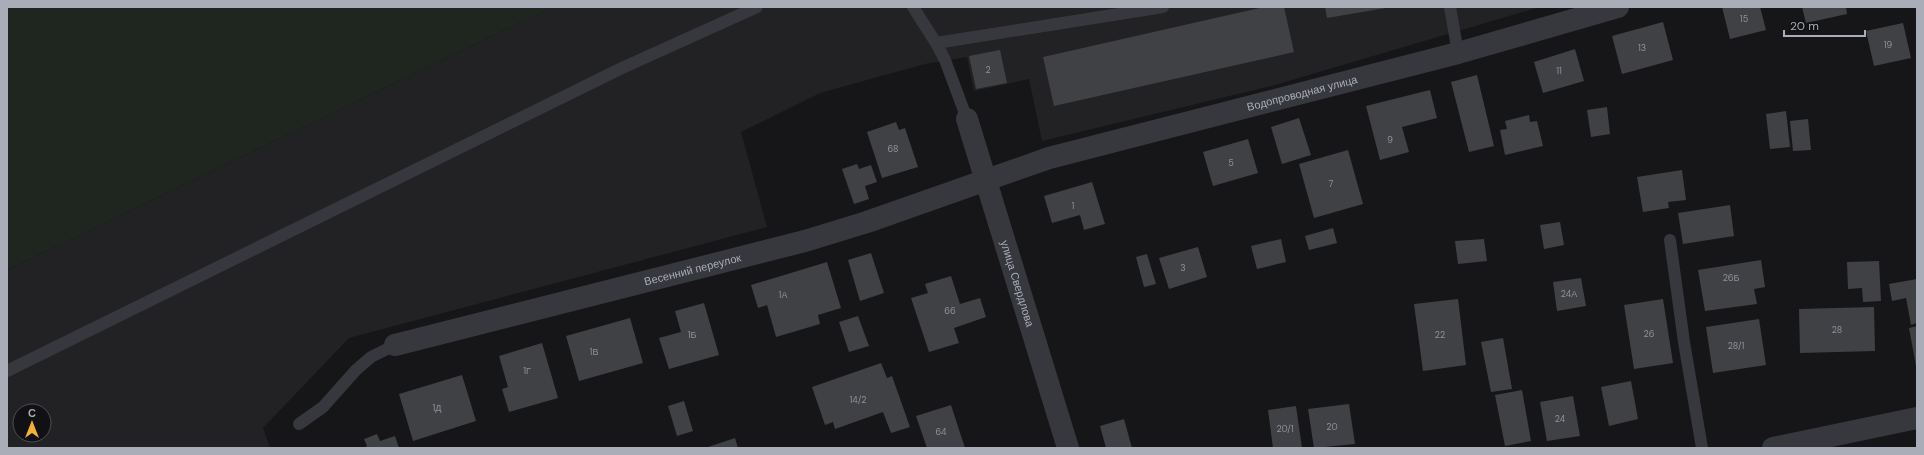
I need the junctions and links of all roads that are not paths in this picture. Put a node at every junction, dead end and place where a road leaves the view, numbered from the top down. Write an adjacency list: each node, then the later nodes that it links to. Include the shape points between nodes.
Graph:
1 (757, 7): 12 (lane, via 622,68)
2 (913, 7): 6 (lane)
3 (1163, 7): 6 (lane)
4 (1450, 7): 7 (lane)
5 (1618, 7): 7 (street, Водопроводная улица)
6 (936, 43): 8 (lane)
7 (1458, 53): 9 (street, Водопроводная улица, via 1049,158)
8 (967, 119): 9 (street, улица Свердлова)
9 (986, 179): 11 (street, Весенний переулок, via 805,241); 15 (street, улица Свердлова)
10 (1670, 240): 16 (lane)
11 (395, 345): 14 (lane, via 371,357 323,407)
12 (7, 371)
13 (1917, 418): 17 (street)
14 (299, 424)
15 (1068, 448)
16 (1702, 448)
17 (1773, 448)

